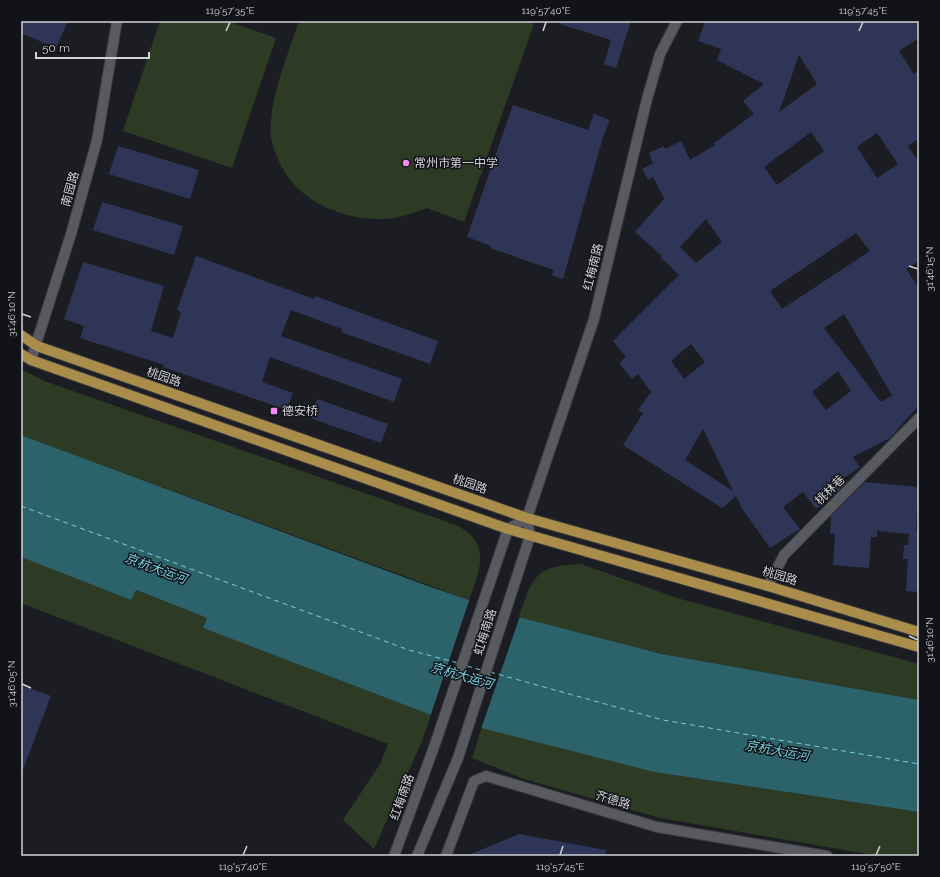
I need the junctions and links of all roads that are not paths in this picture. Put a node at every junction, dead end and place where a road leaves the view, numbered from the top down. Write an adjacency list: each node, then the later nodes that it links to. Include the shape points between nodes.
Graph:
1 (117, 21): 4 (street, 南园路, via 97,140)
2 (677, 21): 8 (street, 红梅南路, via 660,54 594,319)
3 (21, 335): 4 (main road, 桃园路)
4 (37, 346): 6 (street, 南园路); 8 (main road, 桃园路)
5 (21, 354): 6 (main road)
6 (31, 360): 9 (main road)
7 (919, 418): 12 (street, 桃林巷, via 784,554)
8 (527, 518): 9 (street); 10 (street, 红梅南路); 12 (main road, 桃园路)
9 (508, 529): 10 (main road); 15 (street, 虹梅南路)
10 (530, 536): 11 (street, 红梅南路); 14 (main road)
11 (523, 559): 17 (street, 虹梅南路, via 458,758)
12 (768, 586): 13 (main road, 桃园路)
13 (919, 632)
14 (919, 647)
15 (434, 747): 16 (street, 红梅南路)
16 (394, 856)
17 (417, 856)
18 (446, 856): 19 (street, 齐德路, via 474,781 486,776 657,827)
19 (827, 856)

